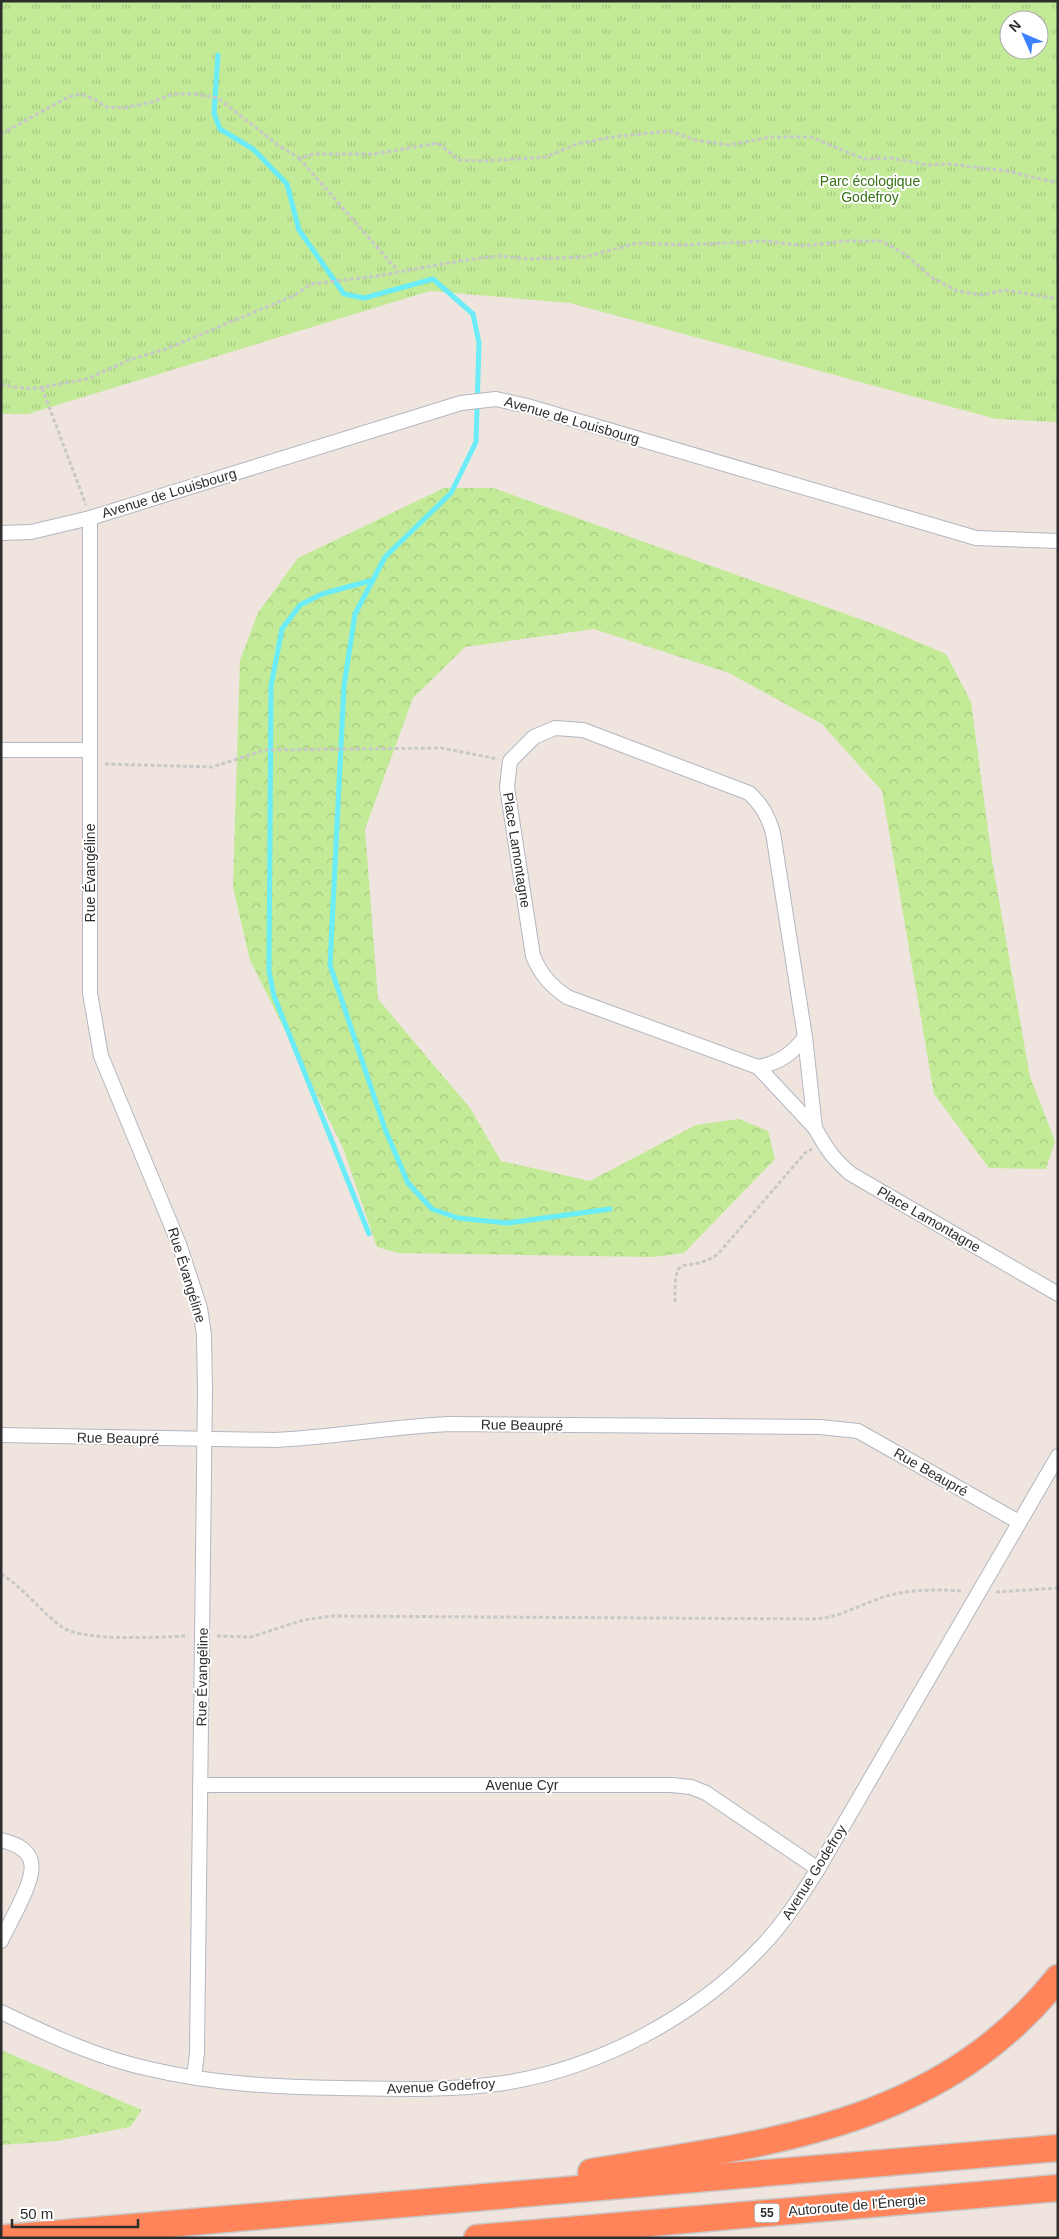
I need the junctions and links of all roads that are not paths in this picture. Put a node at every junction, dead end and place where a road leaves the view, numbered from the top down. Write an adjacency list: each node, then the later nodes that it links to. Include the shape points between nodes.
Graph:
1 (90, 518): 2 (street, Avenue de Louisbourg, via 31,532); 3 (street, Avenue de Louisbourg, via 461,404 496,399 976,538); 5 (street, Rue Évangéline)
2 (1, 533)
3 (1058, 540)
4 (1, 750): 5 (street)
5 (90, 757): 11 (street, Rue Évangéline, via 90,993 101,1056 180,1244 200,1308 205,1353)
6 (804, 1036): 7 (street, via 788,1055 776,1063); 7 (street, Place Lamontagne, via 773,833 761,804 748,793 584,730 555,728 534,737 510,761 507,788 533,956 540,973 567,997); 8 (street, Place Lamontagne)
7 (758, 1067): 8 (street, Place Lamontagne)
8 (815, 1128): 9 (street, Place Lamontagne, via 827,1150 851,1174)
9 (1058, 1294)
10 (1, 1435): 11 (street, Rue Beaupré)
11 (204, 1439): 13 (street, Rue Beaupré, via 310,1438 403,1426 449,1424 841,1428 858,1431 881,1442); 14 (street, Rue Évangéline)
12 (1058, 1456): 13 (street, Avenue Godefroy)
13 (1019, 1522): 16 (street, Avenue Godefroy)
14 (200, 1785): 16 (street, Avenue Cyr, via 690,1787 706,1794); 20 (street, Rue Évangéline)
15 (1, 1840): 17 (street, via 24,1849 31,1861 31,1874)
16 (818, 1869): 20 (street, Avenue Godefroy, via 779,1927 723,1983 665,2023 584,2061 515,2081 454,2088 291,2087)
17 (1, 1941)
18 (1058, 1978): 23 (highway, via 1011,2027 966,2063 919,2092 868,2114 826,2128 747,2146)
19 (1, 2012): 20 (street, Avenue Godefroy, via 108,2057)
20 (194, 2078)
21 (1058, 2148): 23 (highway)
22 (1058, 2188): 25 (highway, Autoroute de l'Énergie / 55)
23 (412, 2203): 24 (highway)
24 (5, 2238)
25 (477, 2238)

